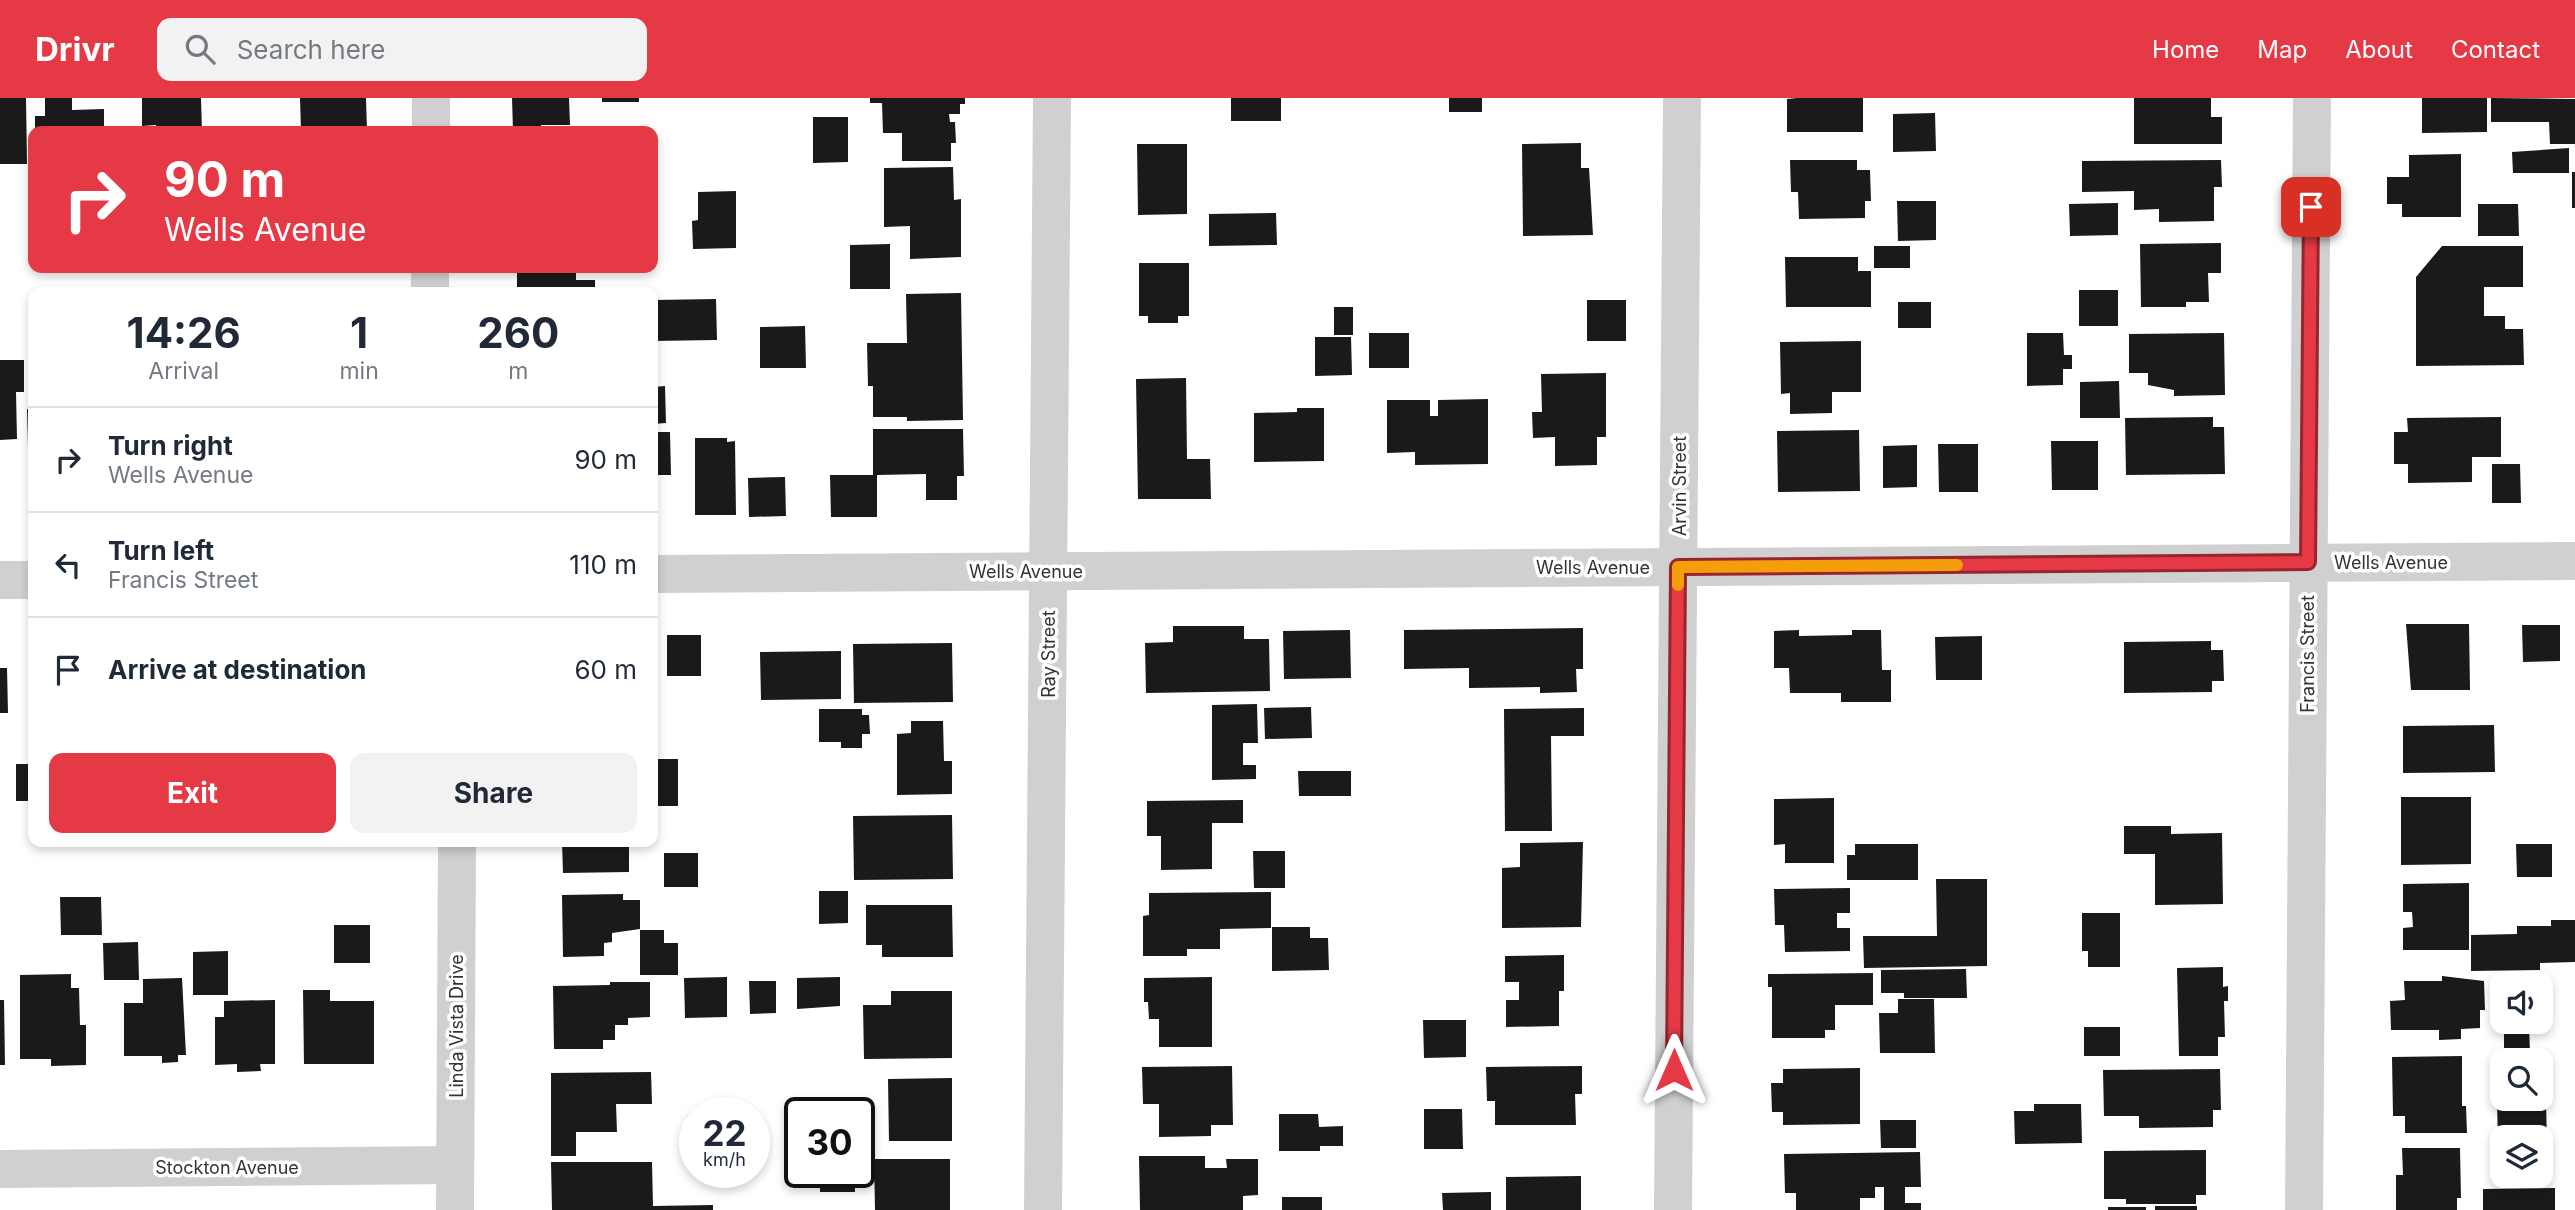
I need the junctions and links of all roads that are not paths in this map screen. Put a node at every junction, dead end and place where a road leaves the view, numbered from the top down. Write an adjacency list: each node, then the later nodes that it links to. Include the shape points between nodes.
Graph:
1 (432, 98): 5 (street)
2 (1052, 98): 9 (street, Ray Street)
3 (1682, 98): 8 (street, Arvin Street)
4 (2312, 98): 7 (street, Francis Street)
5 (431, 126)
6 (2575, 561): 7 (street, Wells Avenue)
7 (2308, 562): 8 (street, Wells Avenue); 19 (street, Francis Street)
8 (1678, 567): 9 (street, Wells Avenue); 18 (street, Arvin Street)
9 (1048, 571): 10 (street, Wells Avenue); 17 (street, Ray Street)
10 (658, 574)
11 (0, 580): 12 (street)
12 (28, 580)
13 (457, 847): 14 (street, Linda Vista Drive)
14 (455, 1165): 15 (street, Stockton Avenue); 16 (street, Linda Vista Drive)
15 (0, 1169)
16 (455, 1210)
17 (1043, 1210)
18 (1673, 1210)
19 (2304, 1210)

